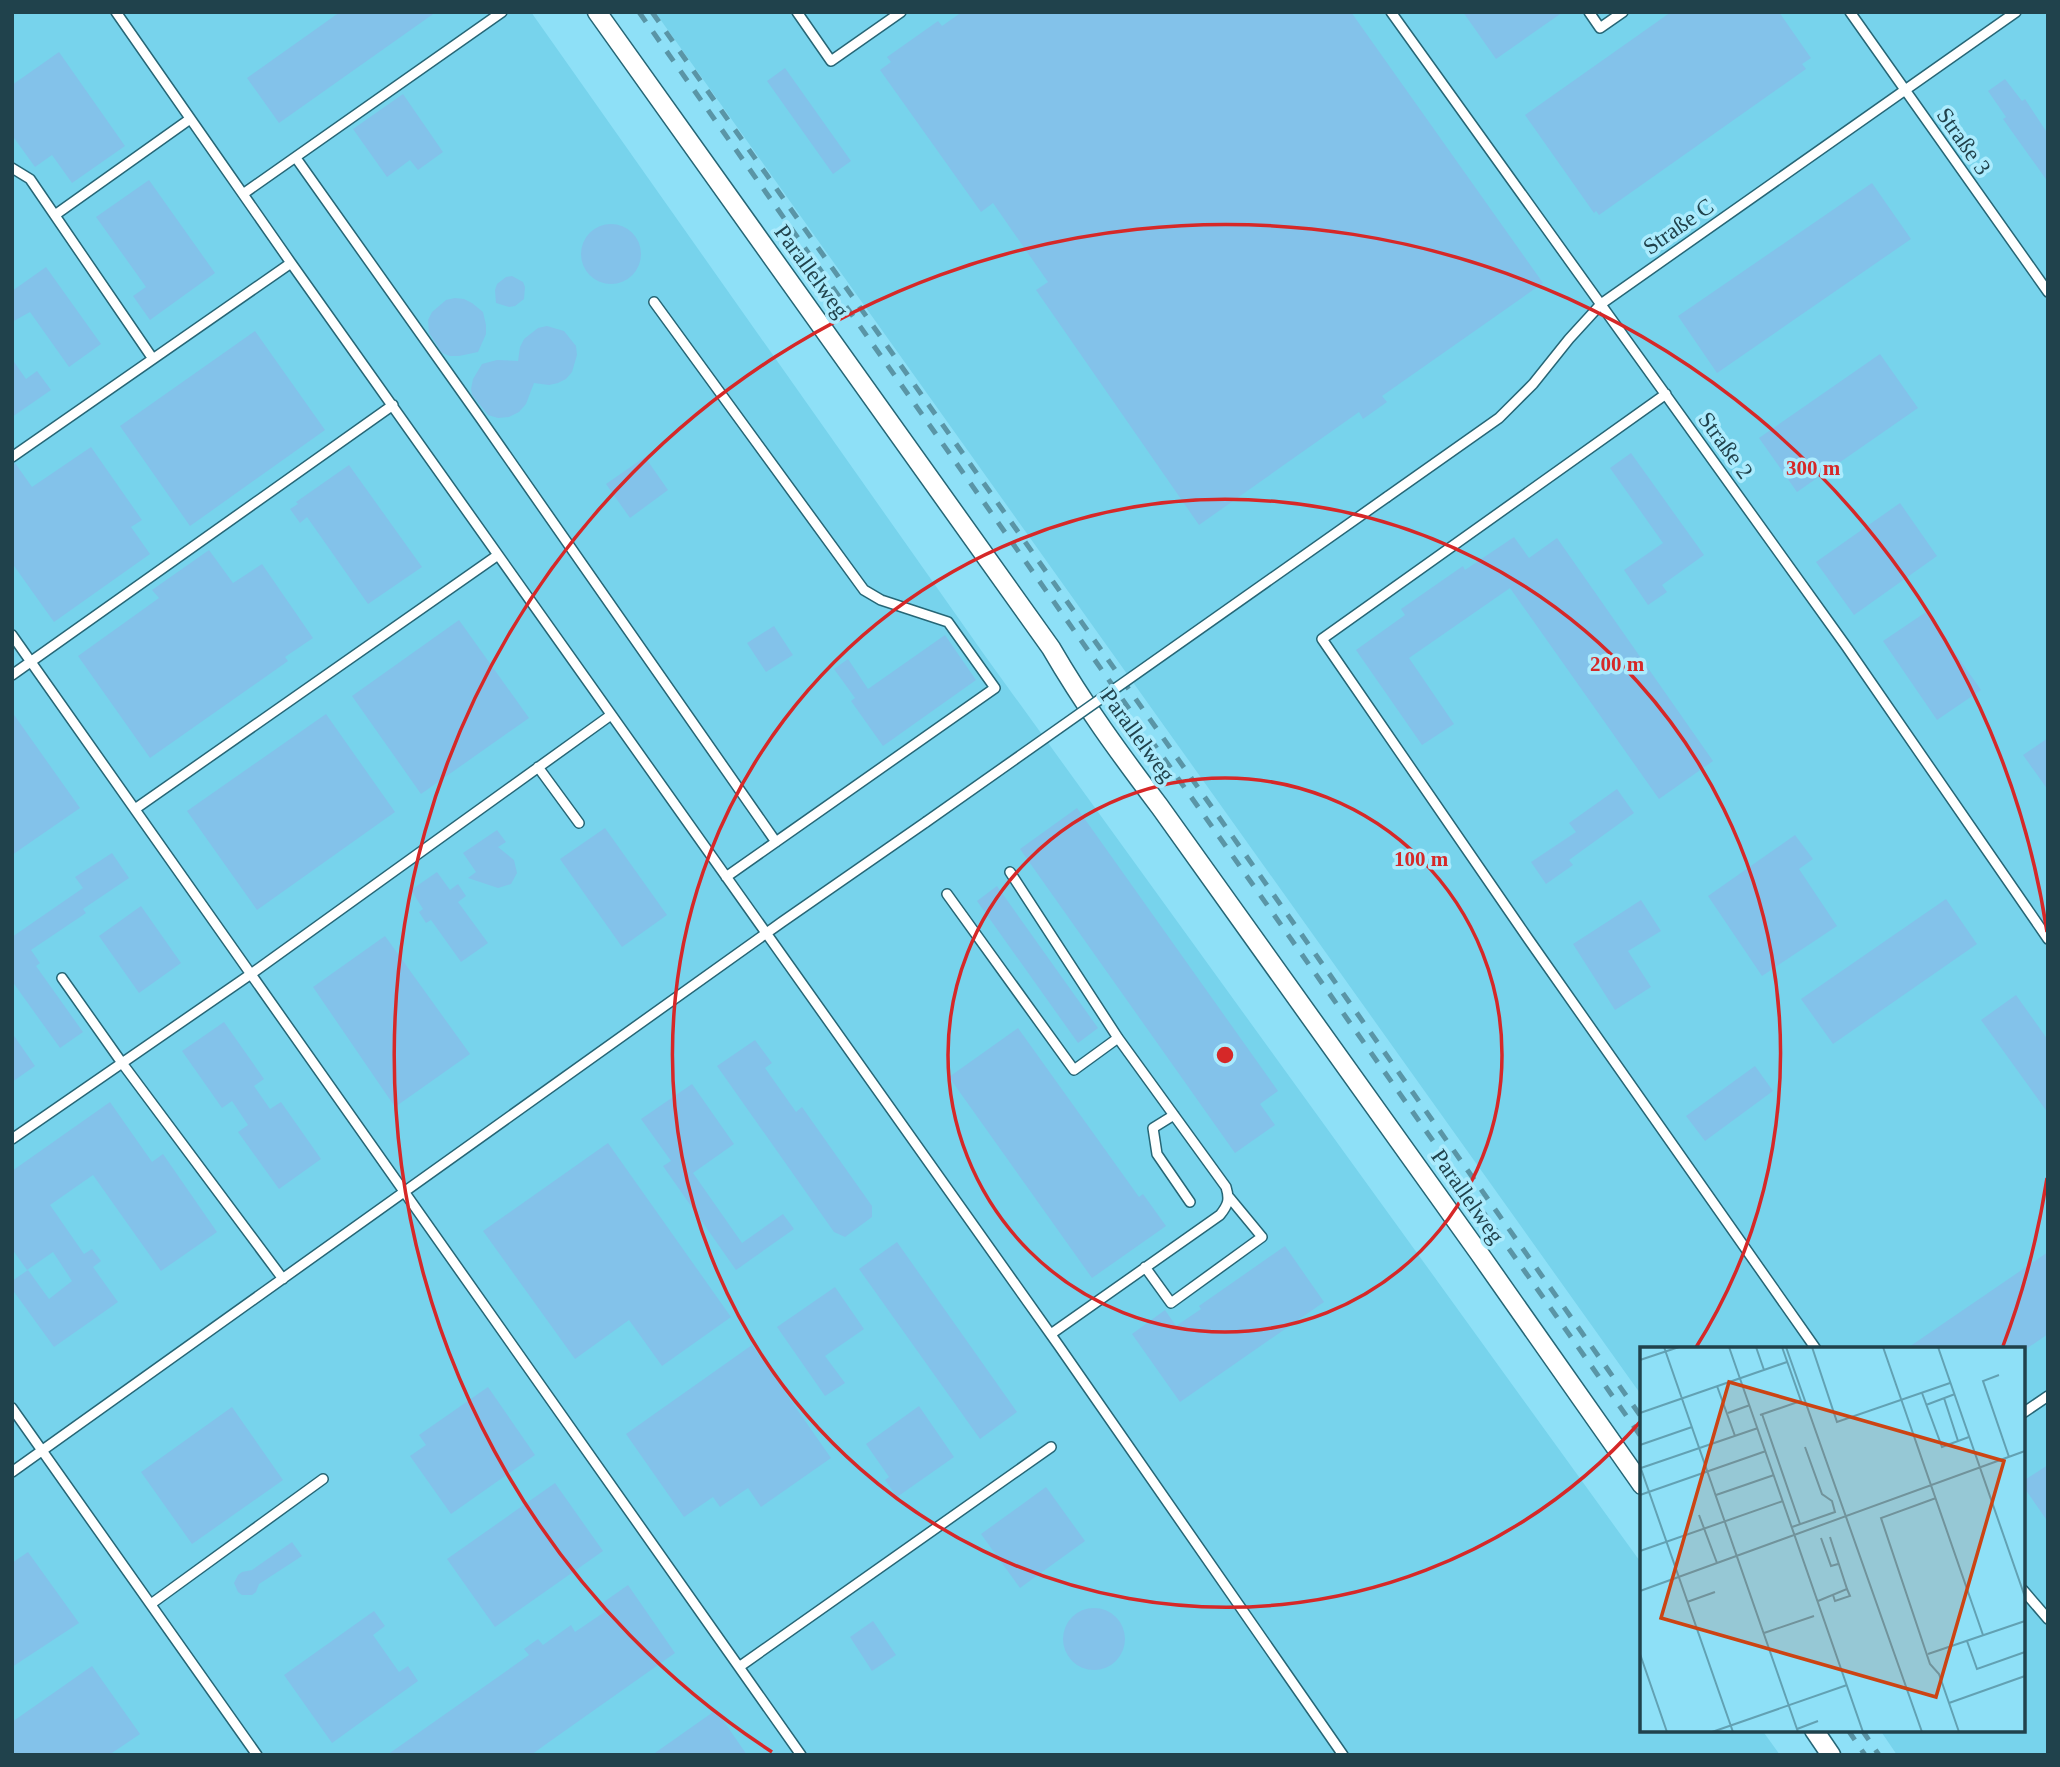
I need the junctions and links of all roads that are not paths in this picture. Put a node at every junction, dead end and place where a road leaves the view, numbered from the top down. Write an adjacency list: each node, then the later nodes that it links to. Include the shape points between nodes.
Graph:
1 (116, 12): 12 (lane)
2 (502, 12): 13 (lane)
3 (597, 12): 59 (street, Parallelweg, via 1051,648 1109,740)
4 (797, 12): 5 (lane, via 831,61)
5 (901, 12)
6 (1391, 12): 20 (lane, Straße 2)
7 (1589, 12): 8 (lane, via 1600,28)
8 (1623, 12)
9 (1850, 12): 11 (lane, Straße 3)
10 (2016, 12): 11 (lane, Straße C)
11 (1905, 90): 18 (lane, Straße 3); 20 (lane, Straße C)
12 (190, 118): 15 (lane); 16 (lane)
13 (296, 158): 15 (lane); 33 (lane)
14 (12, 168): 16 (lane, via 30,179)
15 (243, 194): 17 (lane)
16 (55, 215): 21 (lane)
17 (291, 263): 21 (lane); 23 (lane)
18 (2048, 292)
19 (654, 302): 33 (lane, via 864,590 948,622 995,688)
20 (1601, 304): 22 (lane, Straße 2); 37 (lane, Straße C, bridge, via 1499,418)
21 (153, 359): 24 (lane)
22 (1666, 394): 38 (lane, Straße 2); 51 (lane, via 1322,639)
23 (393, 405): 25 (lane); 27 (lane)
24 (12, 457)
25 (498, 555): 29 (lane); 31 (lane)
26 (12, 635): 27 (lane)
27 (31, 662): 28 (lane); 31 (lane)
28 (12, 675)
29 (611, 715): 30 (lane); 35 (lane)
30 (538, 767): 32 (lane); 39 (lane)
31 (135, 809): 39 (lane)
32 (579, 823)
33 (776, 842): 35 (lane)
34 (1010, 872): 41 (lane)
35 (726, 877): 37 (lane)
36 (947, 894): 41 (lane, via 1074,1070)
37 (766, 934): 45 (lane, Straße C); 50 (lane)
38 (2048, 939)
39 (251, 974): 42 (lane); 45 (lane)
40 (61, 978): 42 (lane)
41 (1118, 1038): 43 (lane)
42 (122, 1063): 44 (lane); 49 (lane)
43 (1174, 1115): 46 (lane); 47 (lane, via 1153,1128 1157,1154)
44 (12, 1139)
45 (404, 1193): 49 (lane, Straße C); 63 (lane)
46 (1229, 1197): 48 (lane, via 1220,1215); 48 (lane, via 1262,1237 1171,1303)
47 (1190, 1202)
48 (1145, 1267): 50 (lane)
49 (283, 1279): 56 (lane, Straße C)
50 (1051, 1334): 67 (lane)
51 (1815, 1347)
52 (2048, 1395): 54 (lane)
53 (12, 1408): 56 (lane)
54 (2025, 1412)
55 (1051, 1447): 63 (lane)
56 (42, 1451): 57 (lane, Straße C); 61 (lane)
57 (12, 1472)
58 (323, 1479): 61 (lane)
59 (1640, 1482)
60 (2025, 1592): 62 (lane)
61 (151, 1604): 65 (lane)
62 (2048, 1619)
63 (739, 1667): 66 (lane)
64 (1815, 1732): 68 (street)
65 (257, 1755)
66 (801, 1755)
67 (1343, 1755)
68 (1831, 1755)

